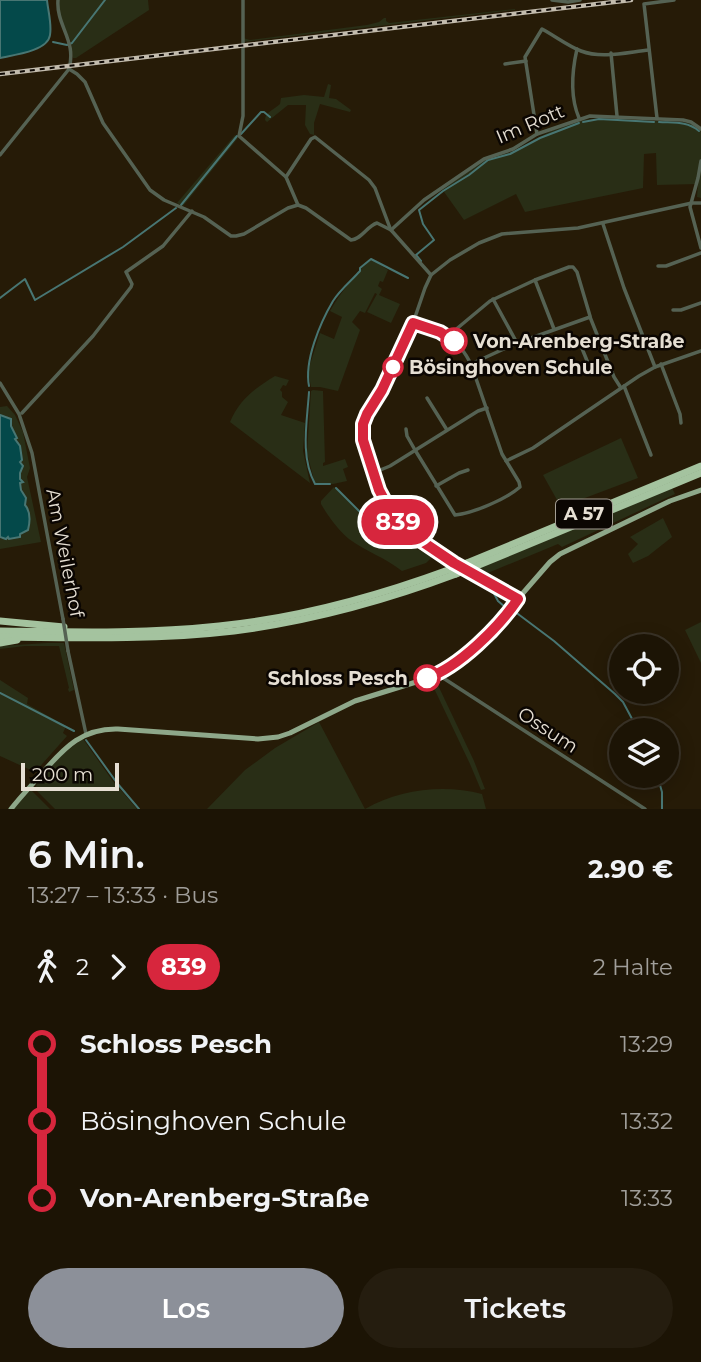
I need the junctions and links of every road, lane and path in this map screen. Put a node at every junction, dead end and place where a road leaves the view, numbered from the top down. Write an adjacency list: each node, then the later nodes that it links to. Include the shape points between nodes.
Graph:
1 (58, 0): 11 (street, via 70,44)
2 (243, 0): 19 (street, via 243,116 238,133)
3 (552, 0): 4 (street)
4 (580, 0)
5 (674, 0): 7 (street, via 644,4)
6 (577, 49): 8 (street); 9 (street, via 542,29); 13 (street, via 574,90)
7 (649, 50): 8 (street); 14 (street)
8 (611, 53): 12 (street)
9 (526, 61): 10 (street); 16 (street)
10 (505, 64)
11 (69, 69): 17 (street); 23 (street, via 85,82 103,122 144,183 164,200)
12 (617, 116): 13 (street, Im Rott); 14 (street, Im Rott)
13 (579, 118): 16 (street, Im Rott)
14 (657, 118): 15 (street, Im Rott, via 683,120)
15 (701, 129)
16 (537, 134): 25 (street, Im Rott, via 484,159)
17 (0, 155)
18 (701, 160): 20 (street)
19 (286, 177): 22 (street); 25 (street, via 315,137 369,180)
20 (692, 203): 21 (street); 24 (street); 26 (street)
21 (701, 203)
22 (298, 205): 23 (street, via 236,236); 25 (street, via 351,240 375,224)
23 (192, 211): 48 (street, via 167,242 126,272 131,287 93,336)
24 (603, 223): 28 (street, via 491,237); 42 (street)
25 (391, 230): 28 (street)
26 (701, 250): 27 (street)
27 (657, 266)
28 (431, 275): 34 (street)
29 (535, 279): 30 (street); 33 (street, via 573,267); 35 (street)
30 (494, 299): 36 (street); 38 (street)
31 (701, 303): 32 (street)
32 (673, 310)
33 (590, 317): 35 (street); 45 (street)
34 (413, 323): 36 (street); 57 (street, via 363,424)
35 (554, 329): 38 (street)
36 (448, 336): 40 (street)
37 (579, 341): 43 (street)
38 (517, 343): 40 (street)
39 (701, 351): 41 (street)
40 (471, 364): 47 (street)
41 (660, 364): 42 (street); 49 (street)
42 (655, 366): 45 (street)
43 (592, 373)
44 (0, 383): 71 (street, Am Weilerhof, bridge, via 19,414 29,443)
45 (622, 387): 53 (street); 54 (street, via 533,448)
46 (427, 398): 51 (street)
47 (486, 408): 51 (street); 54 (street)
48 (22, 412)
49 (681, 424)
50 (406, 429): 52 (street)
51 (447, 430): 52 (street)
52 (415, 450): 57 (street); 59 (street)
53 (651, 455)
54 (506, 461): 59 (street, via 520,487 482,507 455,515)
55 (701, 466): 61 (highway, A 57)
56 (468, 470): 59 (street)
57 (373, 473): 62 (street, via 383,500 400,524)
58 (701, 473): 61 (highway, A 57)
59 (436, 486)
60 (701, 490): 63 (main road, via 564,551)
61 (471, 567): 62 (highway, A 57, bridge); 63 (street)
62 (454, 569): 66 (highway, A 57, via 379,594 280,618 193,629); 68 (highway, A 57, via 414,590 263,627 175,636)
63 (518, 599): 70 (main road, via 488,635)
64 (0, 623): 66 (highway)
65 (0, 631): 66 (highway, A 57)
66 (120, 631)
67 (0, 637): 68 (highway, A 57)
68 (33, 637): 69 (highway)
69 (0, 643)
70 (437, 674): 71 (main road, via 355,701 278,737 113,729); 73 (street, Ossum)
71 (86, 735): 72 (main road, via 65,748)
72 (11, 809)
73 (645, 809)

